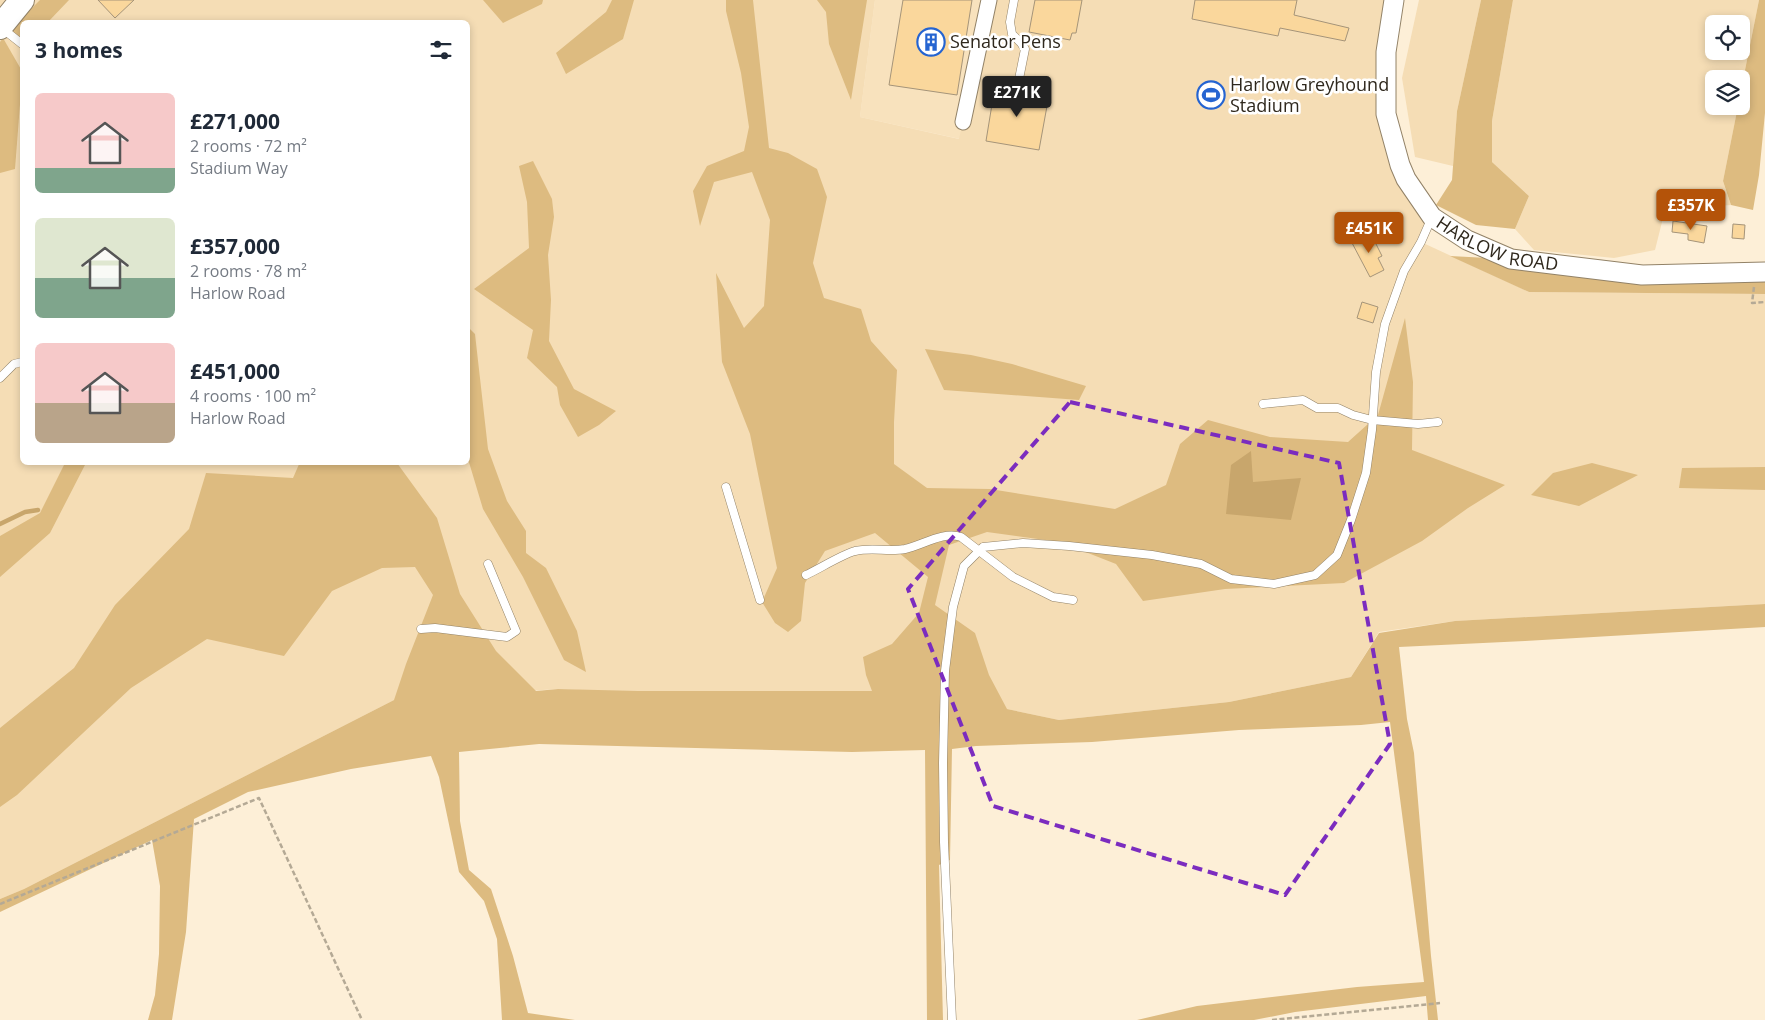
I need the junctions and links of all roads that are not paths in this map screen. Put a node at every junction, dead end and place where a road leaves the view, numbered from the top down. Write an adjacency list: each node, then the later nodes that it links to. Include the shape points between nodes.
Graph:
1 (22, 0): 5 (main road)
2 (988, 0): 8 (street)
3 (1014, 0): 7 (lane, via 1010,22 1012,34 1025,49)
4 (1394, 0): 9 (street, HARLOW ROAD, via 1386,52 1386,114 1406,179)
5 (0, 26): 6 (lane)
6 (20, 42)
7 (1019, 79)
8 (963, 122)
9 (1432, 217): 10 (street, HARLOW ROAD, via 1467,240 1512,259 1642,275); 16 (lane, via 1404,271 1385,324)
10 (1760, 272)
11 (20, 362): 13 (lane)
12 (0, 366): 13 (lane)
13 (8, 371): 14 (lane)
14 (0, 378)
15 (1263, 404): 16 (lane, via 1303,400 1317,408 1338,408)
16 (1372, 420): 17 (lane, via 1418,424); 19 (lane, via 1366,473 1351,520 1337,555 1315,575 1274,584 1231,579 1201,564 1152,555 1023,543 983,547)
17 (1438, 422)
18 (726, 486): 22 (lane)
19 (979, 551): 21 (lane, via 961,537 945,536 907,549 854,552); 23 (lane, via 1013,577 1053,597); 25 (lane, via 964,566 953,607 945,671 944,842)
20 (488, 564): 24 (lane, via 516,631 507,637)
21 (806, 575)
22 (760, 600)
23 (1073, 600)
24 (421, 629)
25 (952, 1020)

